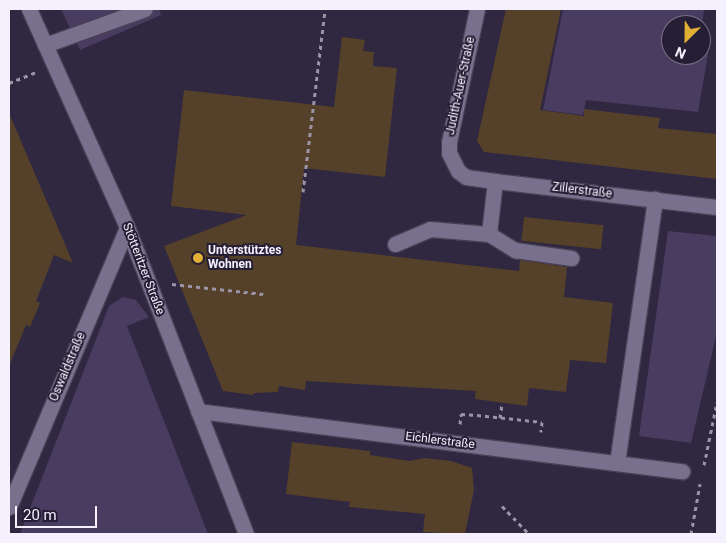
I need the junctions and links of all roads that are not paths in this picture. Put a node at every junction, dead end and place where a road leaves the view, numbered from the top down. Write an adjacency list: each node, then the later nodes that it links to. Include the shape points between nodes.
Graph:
1 (29, 9): 4 (street, Stötteritzer Straße)
2 (145, 9): 4 (street)
3 (477, 9): 5 (street, Judith-Auer-Straße, via 449,142)
4 (45, 45): 9 (street, Stötteritzer Straße)
5 (452, 163): 6 (street, Zillerstraße, via 466,176)
6 (495, 181): 7 (street, Zillerstraße); 10 (street)
7 (655, 199): 8 (street, Zillerstraße); 14 (street)
8 (717, 207)
9 (127, 227): 13 (street, Stötteritzer Straße); 16 (street, Oswaldstraße)
10 (489, 234): 11 (street, via 430,228); 12 (street, via 515,250)
11 (395, 244)
12 (571, 258)
13 (198, 411): 14 (street, Eichlerstraße); 17 (street, Stötteritzer Straße)
14 (617, 463): 15 (street, Eichlerstraße)
15 (682, 471)
16 (9, 507)
17 (246, 534)

